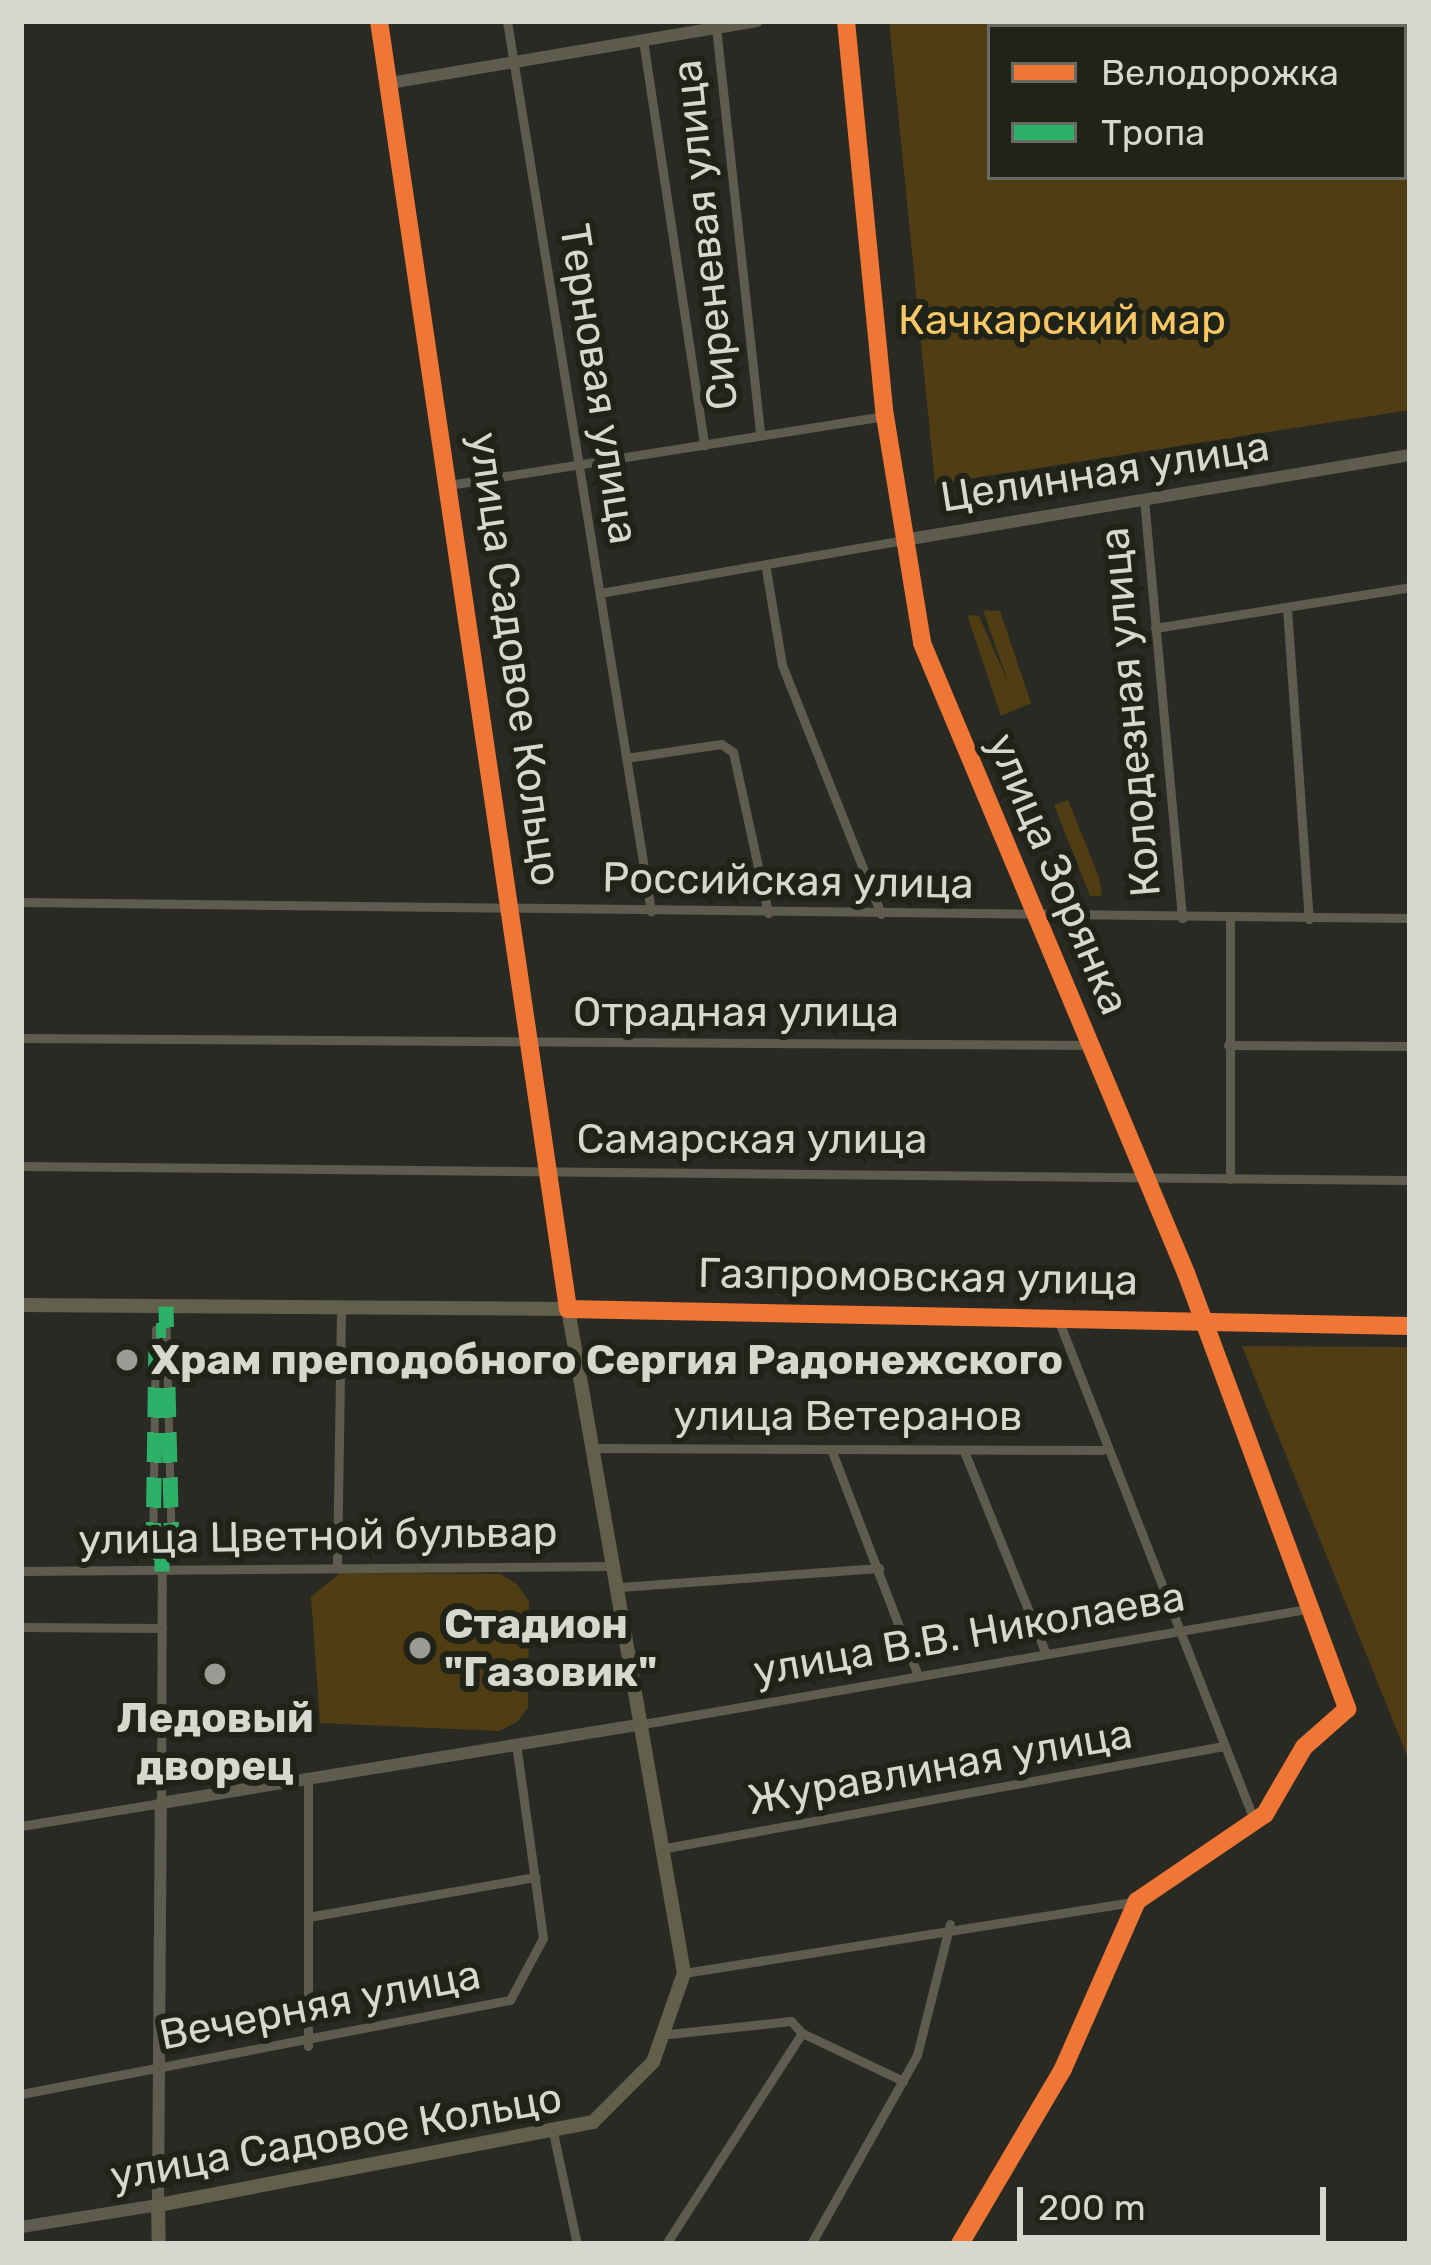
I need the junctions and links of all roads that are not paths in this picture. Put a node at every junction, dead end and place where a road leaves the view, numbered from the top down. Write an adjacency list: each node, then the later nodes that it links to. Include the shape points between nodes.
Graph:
1 (379, 21): 8 (street, улица Садовое Кольцо)
2 (508, 21): 7 (street, Терновая улица)
3 (757, 21): 5 (street)
4 (845, 21): 9 (street, улица Зорянка)
5 (716, 27): 6 (street); 10 (street, Сиреневая улица)
6 (643, 40): 7 (street); 11 (street, Сиреневая улица)
7 (514, 61): 8 (street); 13 (street, Терновая улица)
8 (389, 83): 14 (street, улица Садовое Кольцо)
9 (885, 416): 10 (street); 16 (street, улица Зорянка)
10 (760, 435): 11 (street)
11 (704, 446): 13 (street)
12 (1410, 455): 15 (street, Целинная улица)
13 (578, 466): 14 (street); 19 (street, Терновая улица)
14 (454, 484): 25 (street, улица Садовое Кольцо)
15 (1144, 500): 16 (street, Целинная улица); 21 (street, Колодезная улица)
16 (904, 540): 17 (street, Целинная улица); 28 (street, улица Зорянка, via 922,643)
17 (766, 568): 19 (street, Целинная улица); 27 (street, via 782,665)
18 (1410, 587): 20 (street)
19 (600, 593): 22 (street, Терновая улица)
20 (1287, 608): 21 (street); 31 (street)
21 (1155, 628): 29 (street, Колодезная улица)
22 (626, 758): 24 (street, Терновая улица); 26 (street, via 721,744 734,752)
23 (21, 902): 25 (street, Российская улица)
24 (650, 911): 25 (street, Российская улица); 26 (street, Российская улица)
25 (515, 913): 34 (street, улица Садовое Кольцо)
26 (768, 913): 27 (street, Российская улица)
27 (881, 914): 28 (street, Российская улица)
28 (1035, 917): 29 (street, Российская улица); 35 (street, улица Зорянка)
29 (1182, 918): 32 (street, Российская улица)
30 (1410, 918): 31 (street, Российская улица)
31 (1309, 919): 32 (street, Российская улица)
32 (1229, 920): 36 (street)
33 (21, 1038): 34 (street, Отрадная улица)
34 (531, 1045): 35 (street, Отрадная улица); 39 (street, улица Садовое Кольцо)
35 (1090, 1045): 40 (street, улица Зорянка)
36 (1228, 1045): 37 (street); 41 (street)
37 (1410, 1046)
38 (21, 1166): 39 (street, Самарская улица)
39 (551, 1170): 40 (street, Самарская улица); 46 (street, улица Садовое Кольцо)
40 (1146, 1179): 41 (street, Самарская улица); 48 (street, улица Зорянка)
41 (1230, 1179): 42 (street, Самарская улица)
42 (1410, 1180)
43 (21, 1305): 44 (main road, Газпромовская улица)
44 (166, 1306): 45 (main road, Газпромовская улица); 50 (street)
45 (341, 1308): 46 (main road, Газпромовская улица); 70 (street)
46 (568, 1309): 47 (street, Газпромовская улица); 58 (main road, улица Садовое Кольцо)
47 (1056, 1314): 48 (street, Газпромовская улица); 60 (street)
48 (1198, 1318): 49 (street, Газпромовская улица); 76 (street, улица Зорянка)
49 (1410, 1326)
50 (166, 1330): 51 (street); 51 (street)
51 (166, 1343): 52 (street); 53 (street)
52 (155, 1382): 53 (street); 54 (street)
53 (174, 1382): 55 (street)
54 (155, 1403): 55 (street); 56 (street)
55 (174, 1404): 57 (street)
56 (155, 1426): 57 (street); 62 (street)
57 (174, 1426): 63 (street)
58 (593, 1448): 59 (street, улица Ветеранов); 71 (main road, улица Садовое Кольцо)
59 (831, 1449): 61 (street, улица Ветеранов); 72 (street)
60 (1102, 1450): 61 (street, улица Ветеранов); 79 (street)
61 (964, 1451): 80 (street)
62 (154, 1453): 63 (street); 64 (street)
63 (173, 1453): 65 (street)
64 (154, 1476): 65 (street); 66 (street)
65 (173, 1477): 67 (street)
66 (154, 1498): 67 (street); 68 (street)
67 (173, 1498): 68 (street)
68 (163, 1538): 69 (street); 69 (street)
69 (162, 1552): 74 (street)
70 (337, 1566): 71 (street, улица Цветной бульвар); 74 (street, улица Цветной бульвар)
71 (615, 1566): 75 (main road, улица Садовое Кольцо)
72 (879, 1568): 75 (street); 81 (street)
73 (21, 1571): 74 (street, улица Цветной бульвар)
74 (162, 1571): 78 (street)
75 (620, 1587): 82 (main road, улица Садовое Кольцо)
76 (1307, 1609): 79 (street, улица В.В. Николаева); 87 (street, улица Зорянка, via 1345,1719 1304,1748)
77 (21, 1627): 78 (street, улица Цветной бульвар)
78 (161, 1628): 86 (street)
79 (1175, 1631): 80 (street, улица В.В. Николаева); 84 (street)
80 (1046, 1654): 81 (street, улица В.В. Николаева)
81 (918, 1676): 82 (street, улица В.В. Николаева)
82 (643, 1724): 83 (street); 89 (main road, улица Садовое Кольцо)
83 (516, 1744): 85 (street); 90 (street, Вечерняя улица)
84 (1223, 1746): 87 (street); 89 (street, Журавлиная улица)
85 (308, 1780): 86 (street); 92 (street)
86 (161, 1803): 88 (street); 98 (street)
87 (1254, 1820): 91 (street)
88 (21, 1826)
89 (666, 1848): 94 (main road, улица Садовое Кольцо)
90 (536, 1877): 92 (street); 97 (street, Вечерняя улица, via 543,1938 510,2000)
91 (1137, 1901): 93 (street); 108 (street, via 1064,2069)
92 (308, 1917): 97 (street)
93 (950, 1924): 94 (street); 99 (street)
94 (684, 1973): 96 (main road, улица Садовое Кольцо)
95 (802, 2033): 96 (street, via 790,2021); 99 (street); 106 (street)
96 (669, 2034): 101 (main road, улица Садовое Кольцо, via 627,2096)
97 (308, 2046): 98 (street, Вечерняя улица)
98 (161, 2069): 100 (street, Вечерняя улица); 102 (street)
99 (903, 2081): 107 (street)
100 (21, 2094)
101 (554, 2137): 102 (main road, улица Садовое Кольцо); 105 (street)
102 (158, 2205): 103 (street, улица Садовое Кольцо); 104 (main road)
103 (21, 2228)
104 (158, 2244)
105 (577, 2244)
106 (666, 2244)
107 (811, 2244)
108 (960, 2244)

